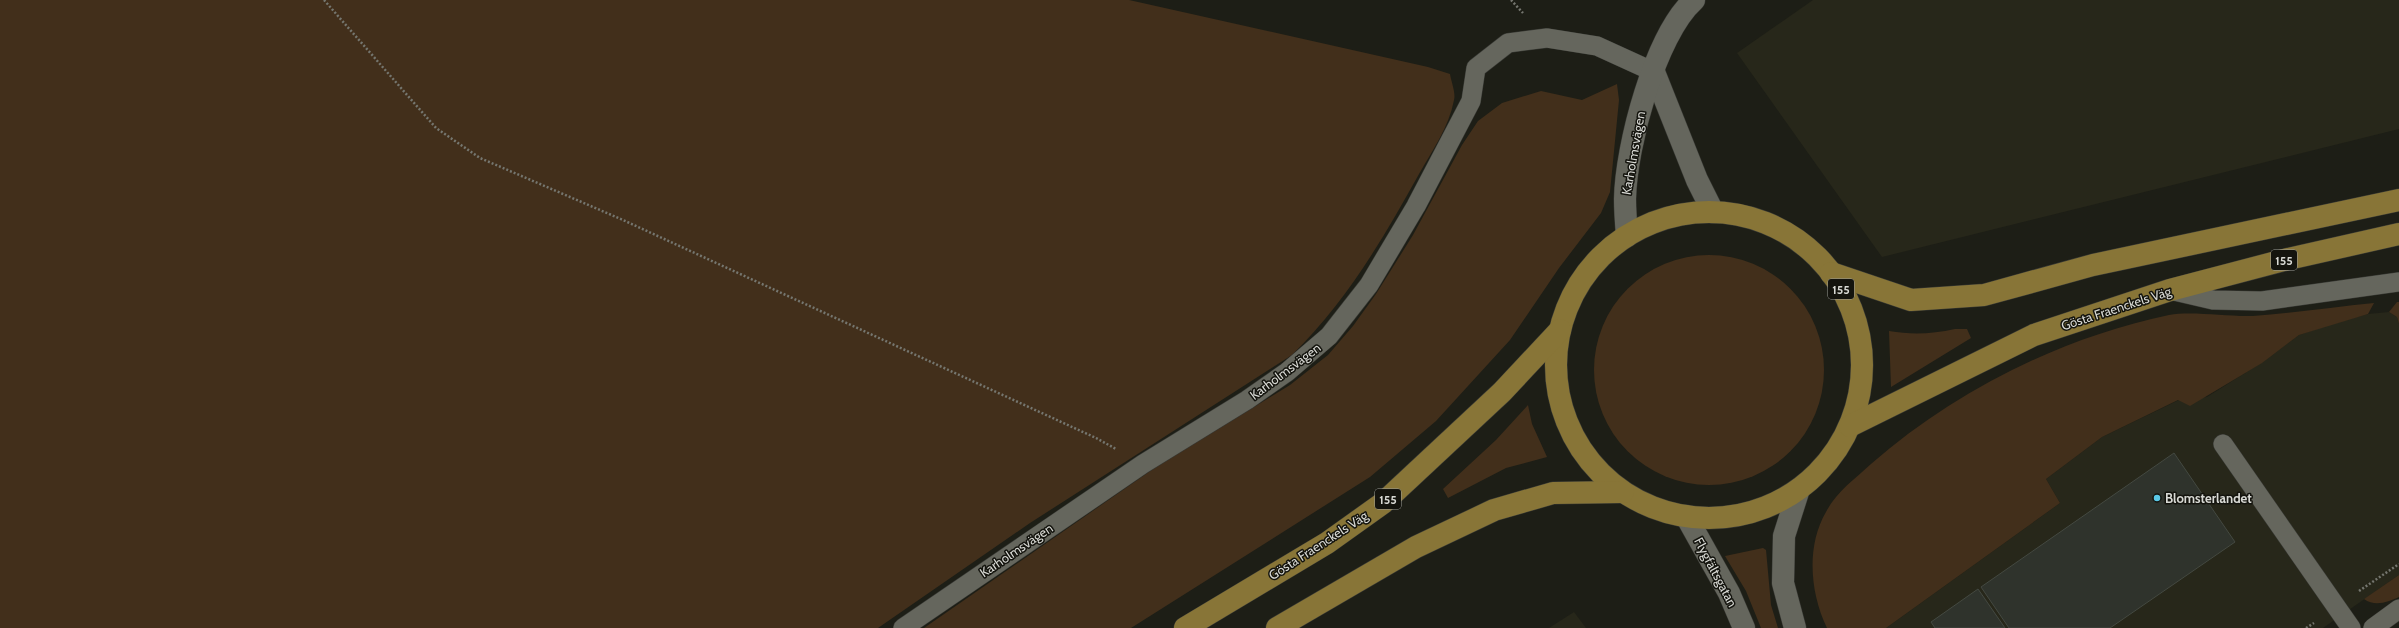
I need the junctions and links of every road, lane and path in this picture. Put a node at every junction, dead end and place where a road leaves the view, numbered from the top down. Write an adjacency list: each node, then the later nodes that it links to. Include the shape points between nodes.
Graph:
1 (324, 0): 14 (path, via 436,128 480,158 622,220 1081,431)
2 (1694, 0): 3 (street, Karholmsvägen, via 1682,11 1664,44)
3 (1654, 72): 5 (street, via 1697,180); 7 (street, Karholmsvägen, via 1641,104 1630,155 1625,199); 14 (lane, Karholmsvägen, via 1597,46 1547,38 1508,43 1476,68 1471,101 1416,206 1369,285 1334,331 1287,372 1247,400)
4 (2399, 200): 8 (main road, Gösta Fraenckels Väg / 155, via 2093,265 1984,294 1911,300)
5 (1713, 212): 7 (main road, Gösta Fraenckels Väg / 155, via 1690,213 1669,218); 8 (main road, Gösta Fraenckels Väg / 155, via 1743,216 1779,229 1816,256)
6 (2399, 234): 10 (main road, Gösta Fraenckels Väg / 155, via 2288,259)
7 (1627, 236): 11 (main road, Gösta Fraenckels Väg / 155, via 1604,254 1584,276 1569,302)
8 (1831, 273): 12 (main road, Gösta Fraenckels Väg / 155, via 1845,296 1855,321 1861,347 1862,374)
9 (2396, 284): 10 (lane, via 2262,301 2213,300)
10 (2170, 290): 12 (main road, Gösta Fraenckels Väg / 155, via 2034,335)
11 (1560, 330): 16 (main road, Gösta Fraenckels Väg / 155, via 1556,376 1566,421 1589,461); 20 (main road, Gösta Fraenckels Väg / 155, via 1502,392 1383,503 1327,543)
12 (1850, 426): 15 (main road, Gösta Fraenckels Väg / 155, via 1833,454)
13 (2223, 444): 24 (lane)
14 (1143, 464): 19 (lane, Karholmsvägen)
15 (1799, 490): 17 (main road, Gösta Fraenckels Väg / 155, via 1773,504 1745,514 1716,518); 23 (street, via 1784,536 1783,583)
16 (1623, 492): 17 (main road, Gösta Fraenckels Väg / 155, via 1653,508); 21 (main road, Gösta Fraenckels Väg / 155, via 1553,492 1494,510 1416,547)
17 (1686, 516): 22 (street, Flygfältsgatan, via 1729,593)
18 (2399, 609): 25 (lane)
19 (903, 628)
20 (1185, 628)
21 (1277, 628)
22 (1744, 628)
23 (1795, 628)
24 (2351, 628)
25 (2373, 628)

